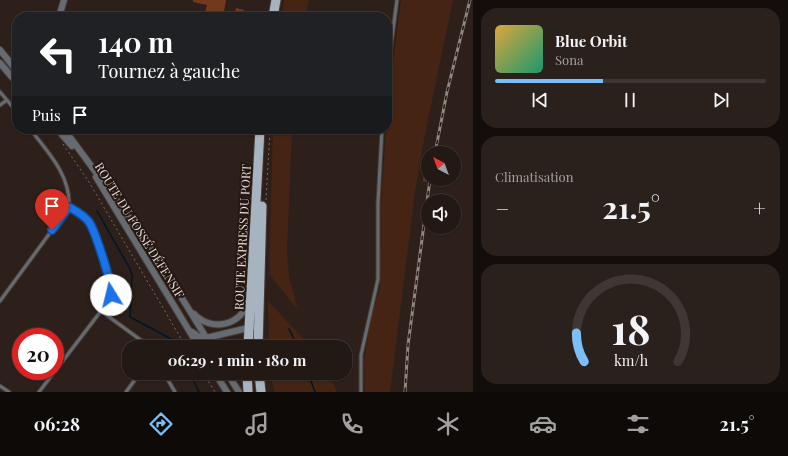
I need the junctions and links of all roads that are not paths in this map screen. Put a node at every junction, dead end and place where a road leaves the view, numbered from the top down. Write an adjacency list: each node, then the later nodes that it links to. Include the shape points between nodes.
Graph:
1 (64, 0): 5 (street)
2 (270, 0): 6 (main road)
3 (276, 0): 7 (main road)
4 (397, 0): 8 (lane)
5 (60, 12)
6 (269, 12)
7 (274, 12)
8 (392, 38)
9 (0, 50): 11 (street)
10 (0, 63): 12 (street)
11 (12, 64)
12 (12, 77)
13 (0, 92): 14 (lane)
14 (7, 100): 15 (lane); 16 (lane)
15 (0, 105)
16 (12, 106)
17 (34, 134): 23 (lane, via 63,174 69,192)
18 (61, 134): 29 (street, ROUTE DU FOSSÉ DÉFENSIF, via 101,185)
19 (68, 134): 25 (street, ROUTE DU FOSSÉ DÉFENSIF, via 148,243)
20 (260, 134): 24 (main road, ROUTE EXPRESS DU PORT)
21 (265, 134): 28 (main road, ROUTE EXPRESS DU PORT)
22 (382, 134): 51 (lane, via 377,283 361,356)
23 (69, 207): 26 (lane); 27 (lane, via 91,227 111,285 111,295)
24 (250, 297): 25 (street, via 242,314 232,322 220,325 198,318); 30 (main road, ROUTE EXPRESS DU PORT)
25 (182, 298): 31 (street, ROUTE DU FOSSÉ DÉFENSIF)
26 (0, 301)
27 (101, 311): 32 (lane); 44 (lane)
28 (259, 312): 30 (street, via 254,325); 35 (main road, ROUTE EXPRESS DU PORT)
29 (186, 325): 31 (street, via 197,336); 33 (street, ROUTE DU FOSSÉ DÉFENSIF)
30 (250, 328): 31 (street); 34 (main road, ROUTE EXPRESS DU PORT)
31 (206, 338)
32 (141, 340)
33 (195, 340)
34 (249, 340)
35 (258, 340)
36 (135, 380): 45 (lane)
37 (168, 380): 46 (lane)
38 (219, 380): 47 (street)
39 (231, 380): 48 (street)
40 (247, 380): 49 (main road)
41 (260, 380): 50 (main road)
42 (0, 386): 43 (lane)
43 (8, 392)
44 (40, 392)
45 (126, 392)
46 (175, 392)
47 (227, 392)
48 (239, 392)
49 (248, 392)
50 (261, 392)
51 (361, 392)

